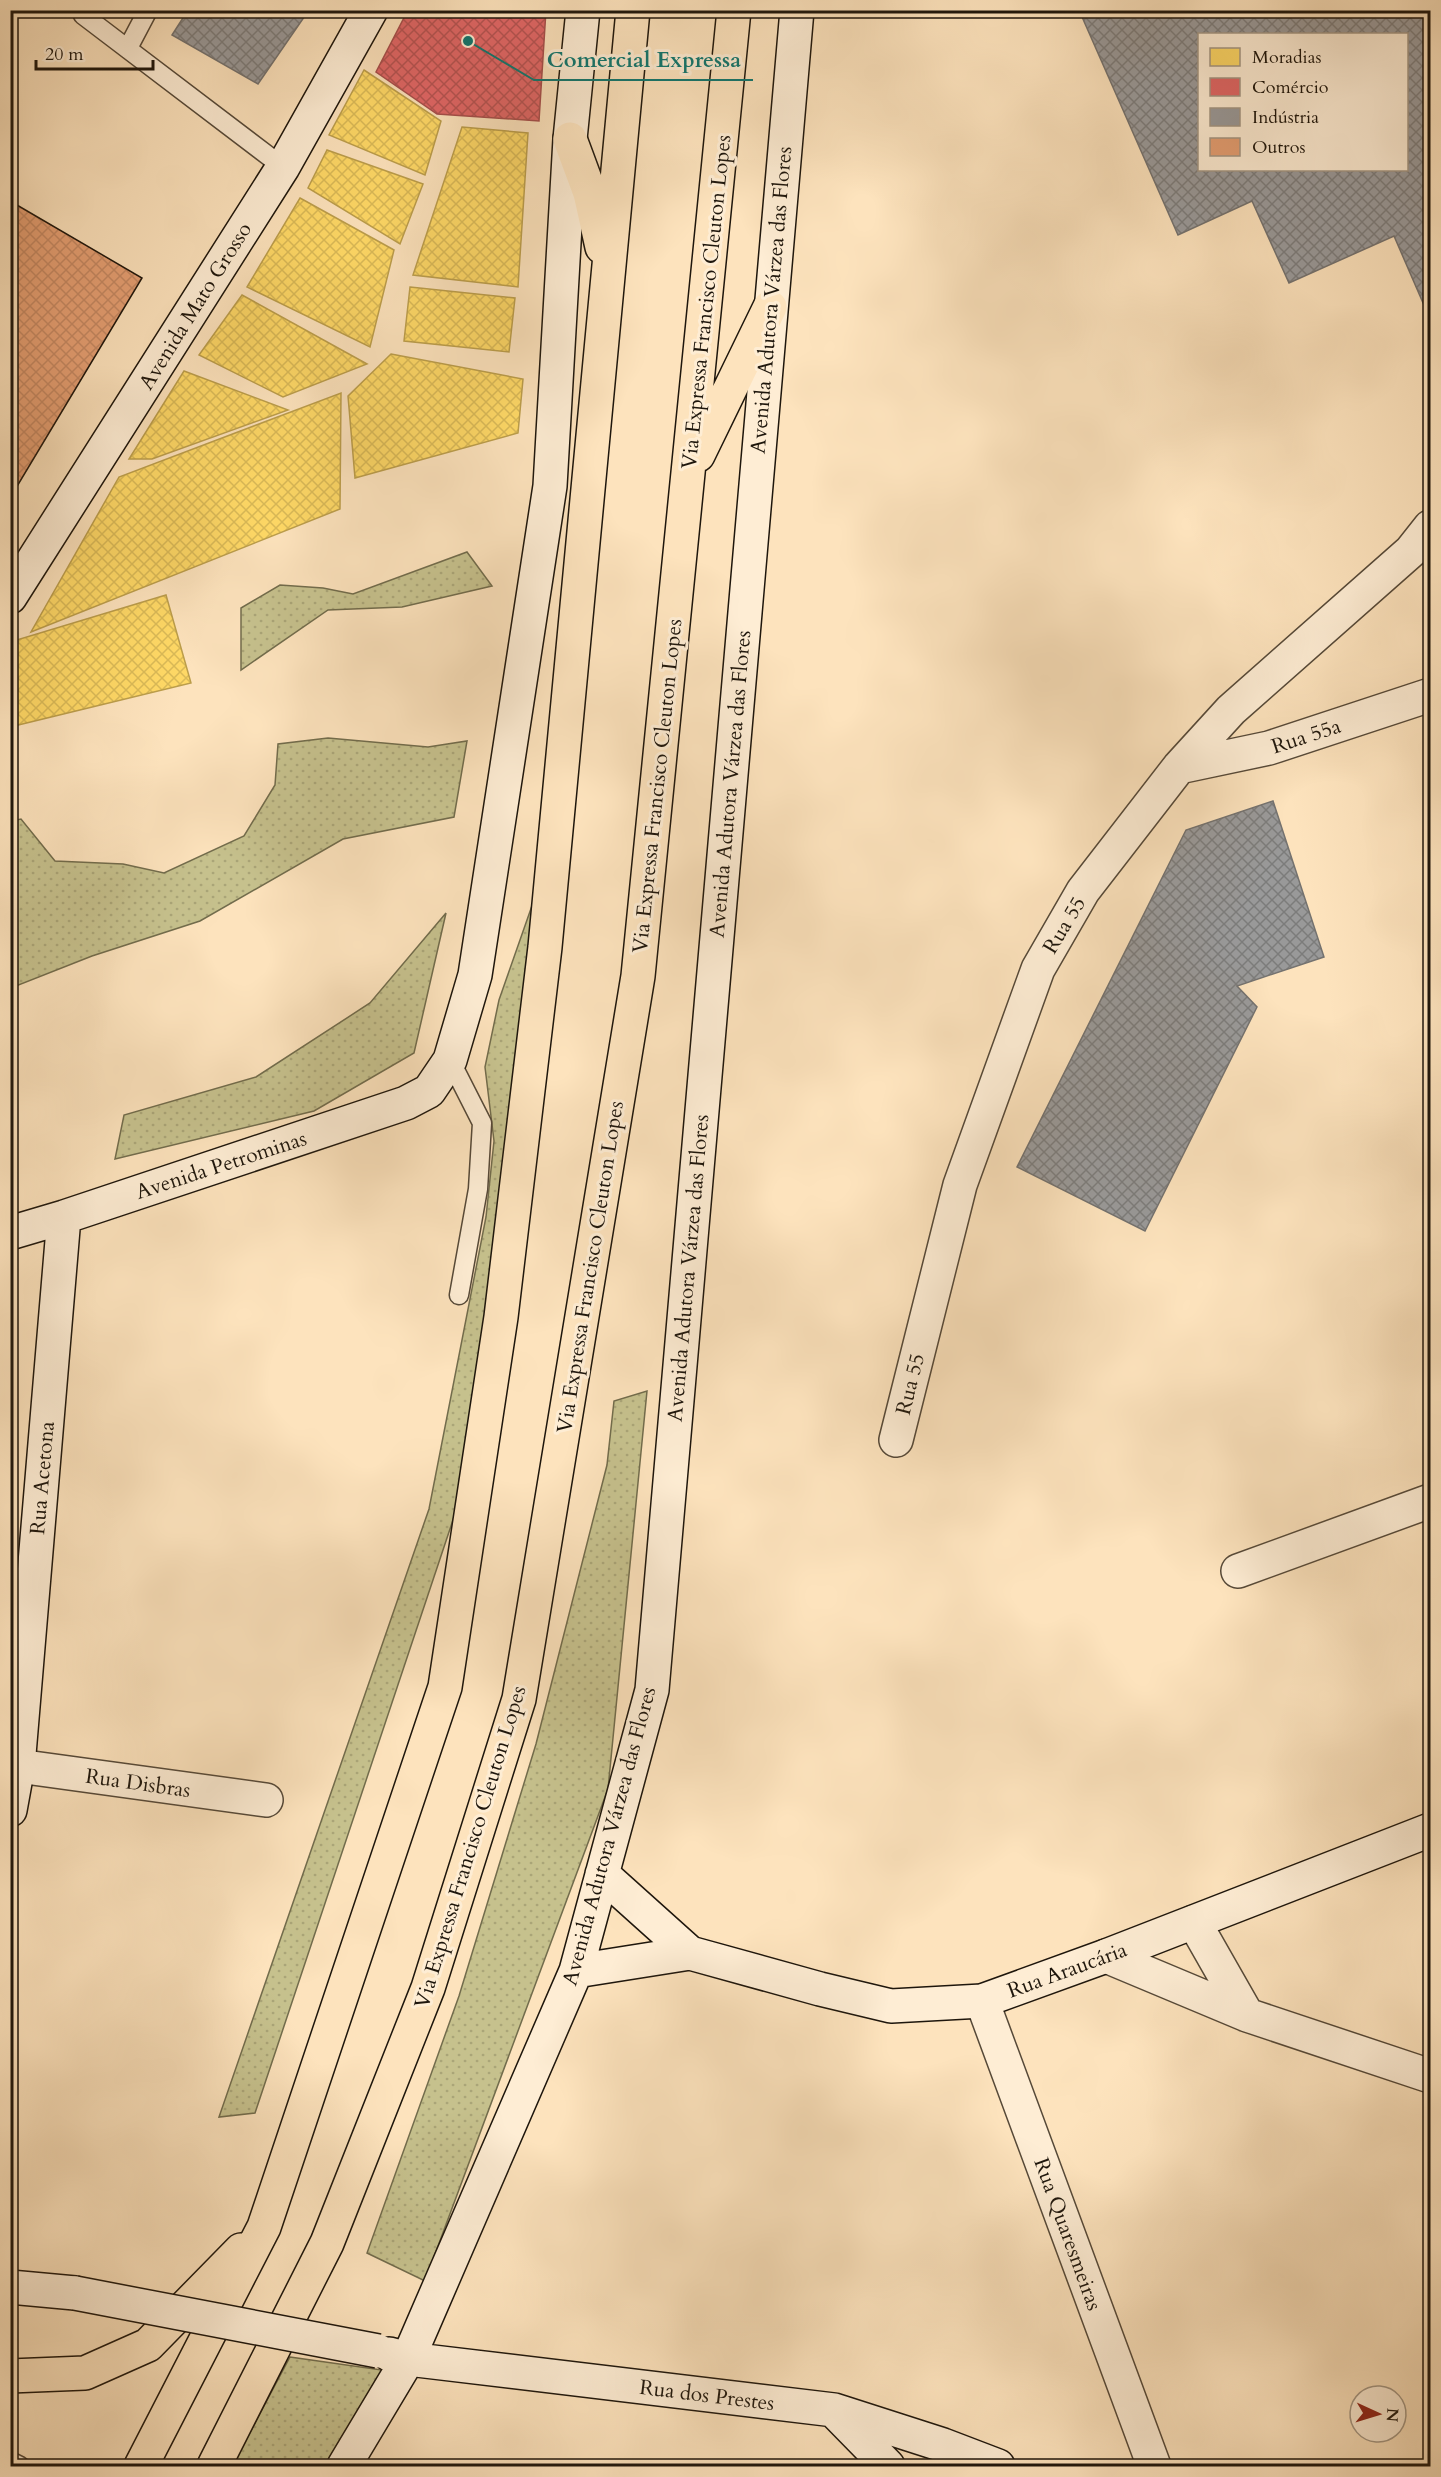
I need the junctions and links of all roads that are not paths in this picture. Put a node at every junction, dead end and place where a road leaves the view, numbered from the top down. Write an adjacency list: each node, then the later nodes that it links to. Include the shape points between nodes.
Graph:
1 (81, 10): 8 (lane)
2 (148, 10): 8 (lane)
3 (371, 10): 10 (street, Avenida Mato Grosso)
4 (583, 10): 9 (street)
5 (633, 10): 11 (highway)
6 (734, 10): 13 (highway, Via Expressa Francisco Cleuton Lopes)
7 (797, 10): 12 (street, Avenida Adutora Várzea das Flores)
8 (128, 48): 10 (lane)
9 (570, 139): 11 (highway, via 590,193); 18 (street, via 550,486 475,975)
10 (283, 167): 15 (street, Avenida Mato Grosso)
11 (609, 278): 37 (highway, via 545,947 501,1317 445,1687)
12 (770, 307): 13 (highway); 29 (street, Avenida Adutora Várzea das Flores, via 652,1690)
13 (689, 473): 46 (highway, Via Expressa Francisco Cleuton Lopes, via 638,976 519,1699 428,1988 327,2243)
14 (1431, 527): 17 (street, Rua 55, via 1411,551 1231,710)
15 (10, 597)
16 (1431, 695): 17 (street, Rua 55a, via 1269,748)
17 (1179, 767): 22 (street, Rua 55, via 1083,891 1038,969 960,1185)
18 (450, 1060): 19 (street, Avenida Petrominas, via 429,1090 406,1103); 21 (lane, via 482,1123 478,1189)
19 (64, 1217): 20 (street, Avenida Petrominas); 25 (street, Rua Acetona)
20 (10, 1233)
21 (459, 1295)
22 (896, 1440)
23 (1431, 1502): 24 (street)
24 (1238, 1571)
25 (14, 1767): 26 (street, Rua Disbras); 27 (street, Rua Acetona)
26 (266, 1800)
27 (10, 1810)
28 (1431, 1830): 30 (street, Rua Araucária)
29 (602, 1874): 31 (street, Rua Araucária); 33 (street, Avenida Adutora Várzea das Flores)
30 (1194, 1922): 32 (street, Rua Araucária); 35 (street)
31 (690, 1953): 33 (street, Rua Araucária); 34 (street, Rua Araucária, via 891,2006)
32 (1106, 1956): 34 (street, Rua Araucária); 35 (street)
33 (576, 1971): 39 (street, Avenida Adutora Várzea das Flores)
34 (982, 2001): 49 (street, Rua Quaresmeiras)
35 (1247, 2015): 36 (street)
36 (1431, 2076)
37 (264, 2227): 40 (highway, via 148,2345 85,2373); 45 (highway)
38 (10, 2287): 39 (street, Rua dos Prestes, bridge, via 75,2293)
39 (393, 2355): 41 (street, Rua dos Prestes); 43 (street, Avenida Adutora Várzea das Flores)
40 (10, 2376)
41 (834, 2410): 47 (street); 48 (street, Rua dos Prestes)
42 (10, 2462): 44 (lane)
43 (348, 2465)
44 (20, 2466)
45 (141, 2466)
46 (214, 2466)
47 (888, 2466)
48 (998, 2466)
49 (1154, 2466)

